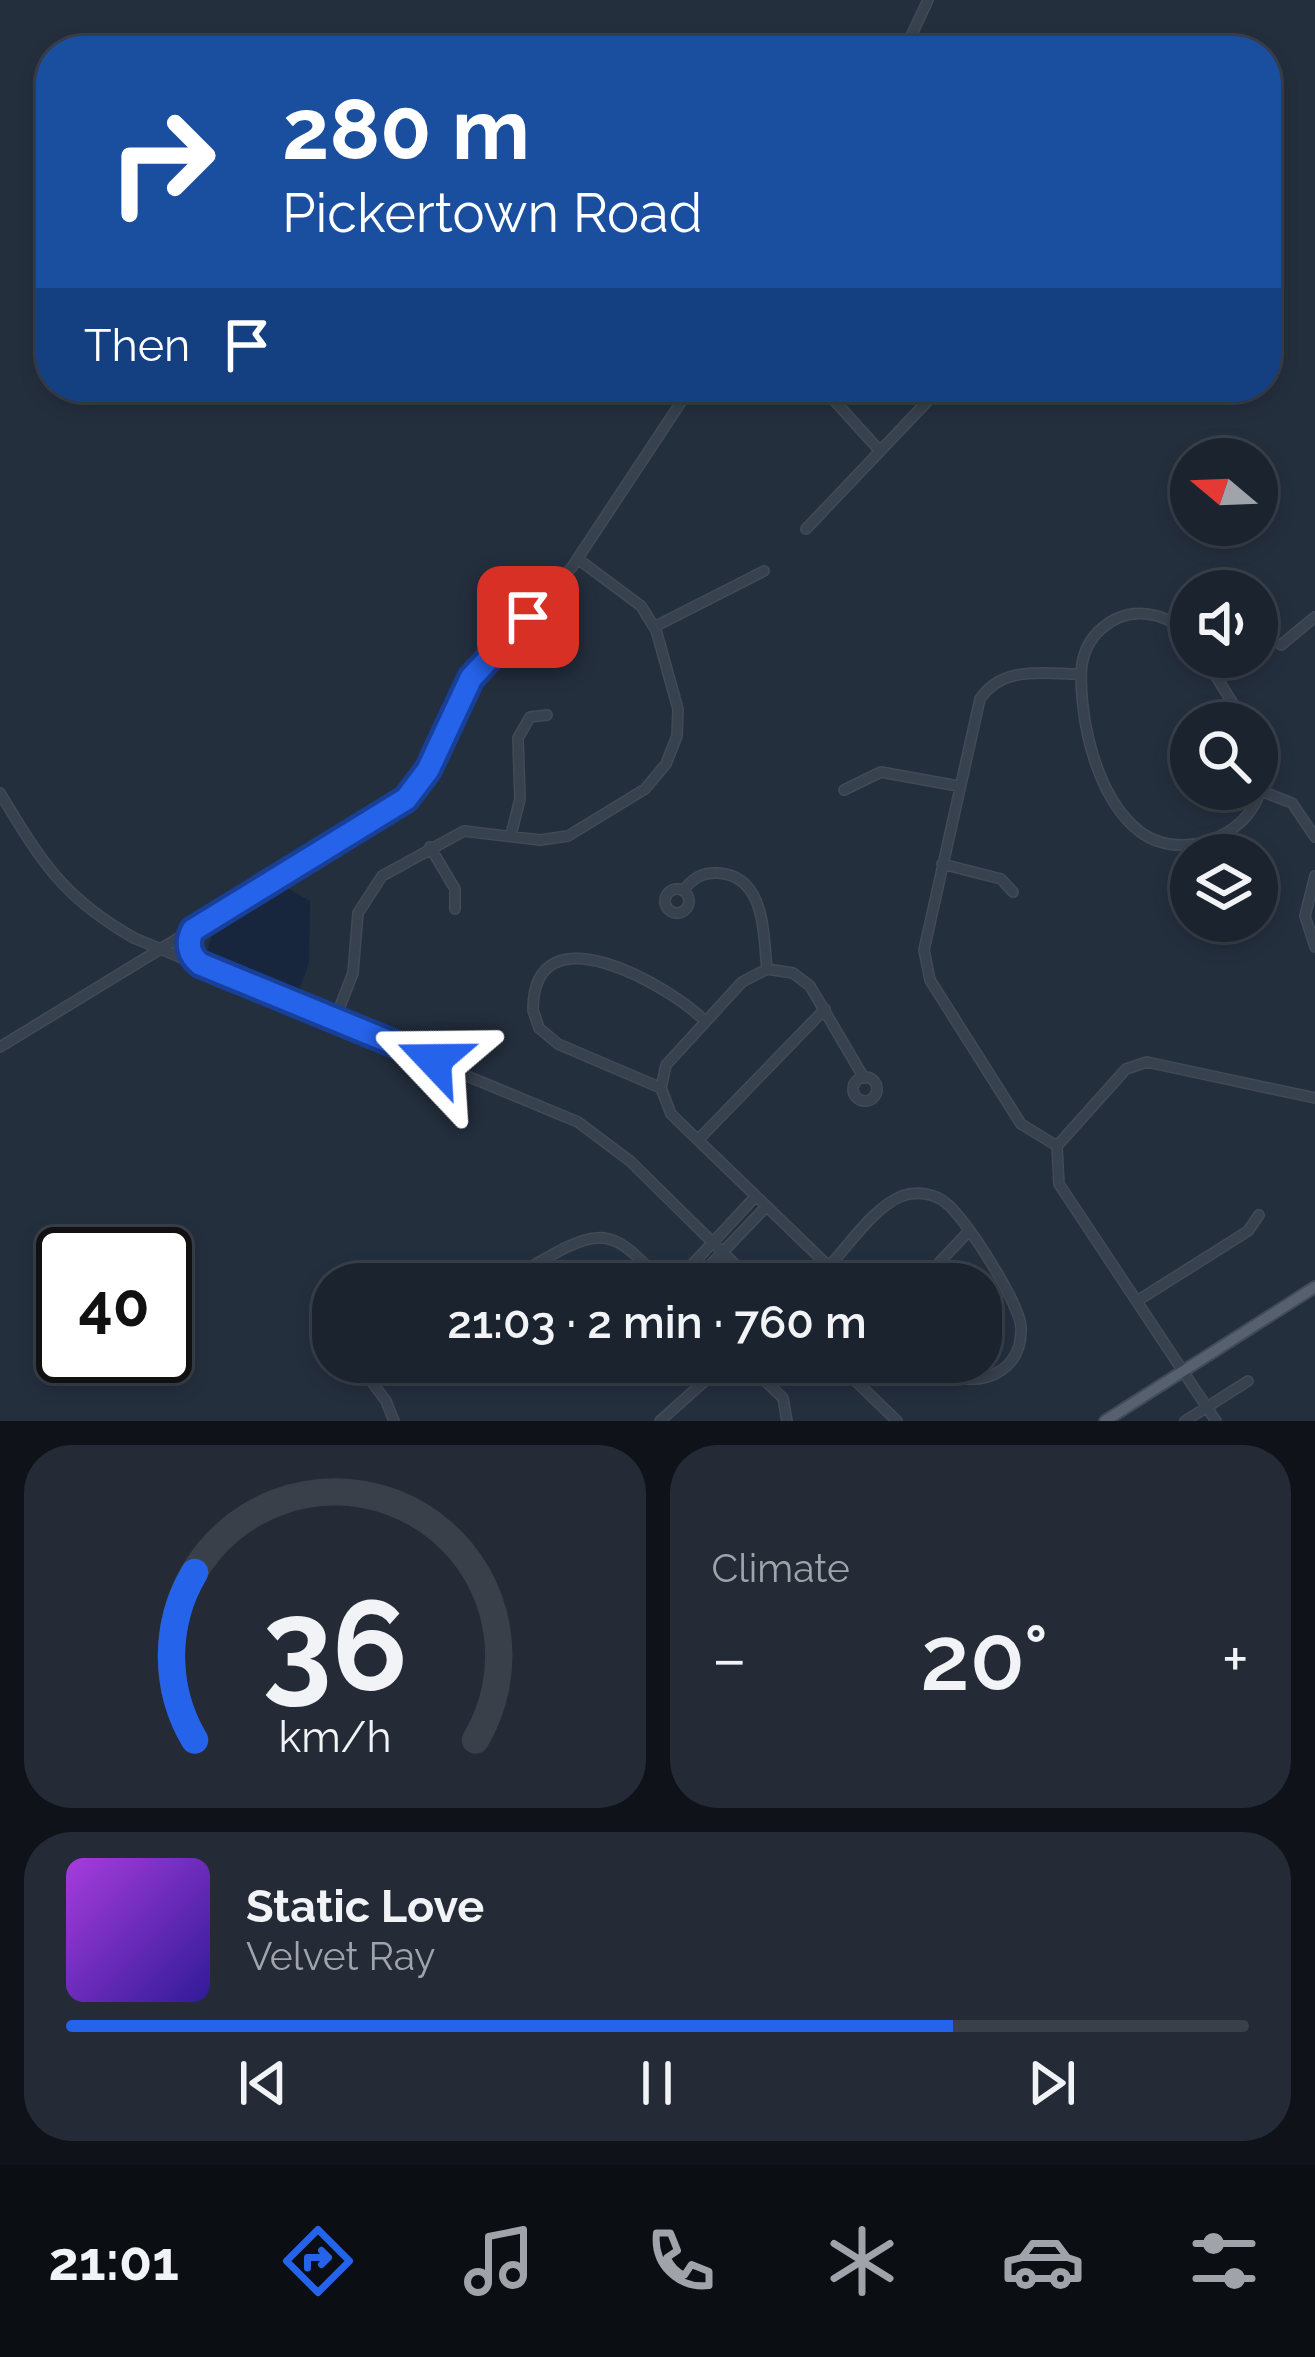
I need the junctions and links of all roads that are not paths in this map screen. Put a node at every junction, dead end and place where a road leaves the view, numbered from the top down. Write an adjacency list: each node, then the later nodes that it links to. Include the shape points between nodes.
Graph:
1 (928, 0): 2 (street)
2 (911, 36)
3 (681, 402): 8 (street)
4 (836, 402): 6 (street)
5 (927, 402): 6 (street)
6 (880, 451): 7 (street)
7 (806, 529)
8 (578, 559): 12 (street, via 641,607); 29 (street, via 477,669 406,799)
9 (764, 571): 12 (street)
10 (1315, 617): 13 (street)
11 (1170, 621): 14 (street, via 1126,615 1094,637)
12 (654, 627): 21 (street, via 678,710 677,736 659,774 568,836)
13 (1281, 645)
14 (1079, 674): 16 (street, via 1017,674 993,683 976,707); 20 (street, via 1092,758 1138,830 1177,841 1222,836)
15 (547, 715): 21 (street, via 530,717 518,738 520,799)
16 (958, 786): 17 (street, via 881,772); 24 (street)
17 (844, 790)
18 (0, 793): 30 (street, via 65,892)
19 (1278, 798): 22 (street, via 1292,803)
20 (1251, 810)
21 (511, 835): 23 (street, via 470,830)
22 (1315, 837)
23 (430, 848): 28 (street, via 455,889); 37 (street, via 382,876 363,898 353,973)
24 (942, 864): 27 (street, via 1001,879); 44 (street, via 924,950 930,980 1021,1124)
25 (1315, 876): 31 (street, via 1305,916)
26 (684, 890): 35 (street, via 716,873 748,886 759,907)
27 (1013, 892)
28 (454, 909)
29 (193, 930): 32 (street); 34 (street, via 189,948)
30 (136, 939): 32 (street); 33 (street)
31 (1315, 947)
32 (162, 950): 33 (street); 34 (street)
33 (137, 964): 39 (street)
34 (200, 964): 37 (street)
35 (767, 969): 36 (street, via 800,977); 38 (street)
36 (825, 1009): 40 (street); 43 (street)
37 (335, 1018): 49 (street, via 578,1122)
38 (705, 1021): 41 (street, via 666,1065); 41 (street, via 675,994 592,959 561,960 540,979 533,1010 550,1039)
39 (0, 1047)
40 (864, 1078)
41 (661, 1088): 43 (street, via 671,1114)
42 (1315, 1098): 44 (street, via 1147,1062 1126,1070)
43 (698, 1140): 45 (street)
44 (1057, 1146): 62 (street, via 1059,1184)
45 (755, 1197): 46 (street); 49 (street)
46 (766, 1207): 50 (street); 56 (street)
47 (1258, 1215): 62 (street, via 1248,1231)
48 (968, 1232): 57 (street, via 942,1200 911,1194 887,1205); 58 (street); 59 (street)
49 (710, 1241): 50 (street); 53 (street)
50 (722, 1252): 54 (street); 55 (street)
51 (546, 1263): 52 (street, via 593,1235 622,1242)
52 (644, 1263)
53 (692, 1263)
54 (712, 1263)
55 (733, 1263)
56 (825, 1263)
57 (833, 1263)
58 (939, 1263)
59 (988, 1263)
60 (1002, 1286): 63 (street, via 1016,1308 1019,1345)
61 (1315, 1287): 64 (main road)
62 (1137, 1301): 64 (street)
63 (1002, 1367)
64 (1184, 1372): 70 (street); 75 (main road)
65 (1248, 1381): 70 (street)
66 (373, 1383): 71 (street)
67 (702, 1383): 72 (street)
68 (767, 1383): 73 (street, via 783,1398)
69 (858, 1383): 74 (street)
70 (1207, 1407): 76 (street); 77 (street)
71 (394, 1421)
72 (660, 1421)
73 (787, 1421)
74 (897, 1421)
75 (1105, 1421)
76 (1185, 1421)
77 (1216, 1421)

